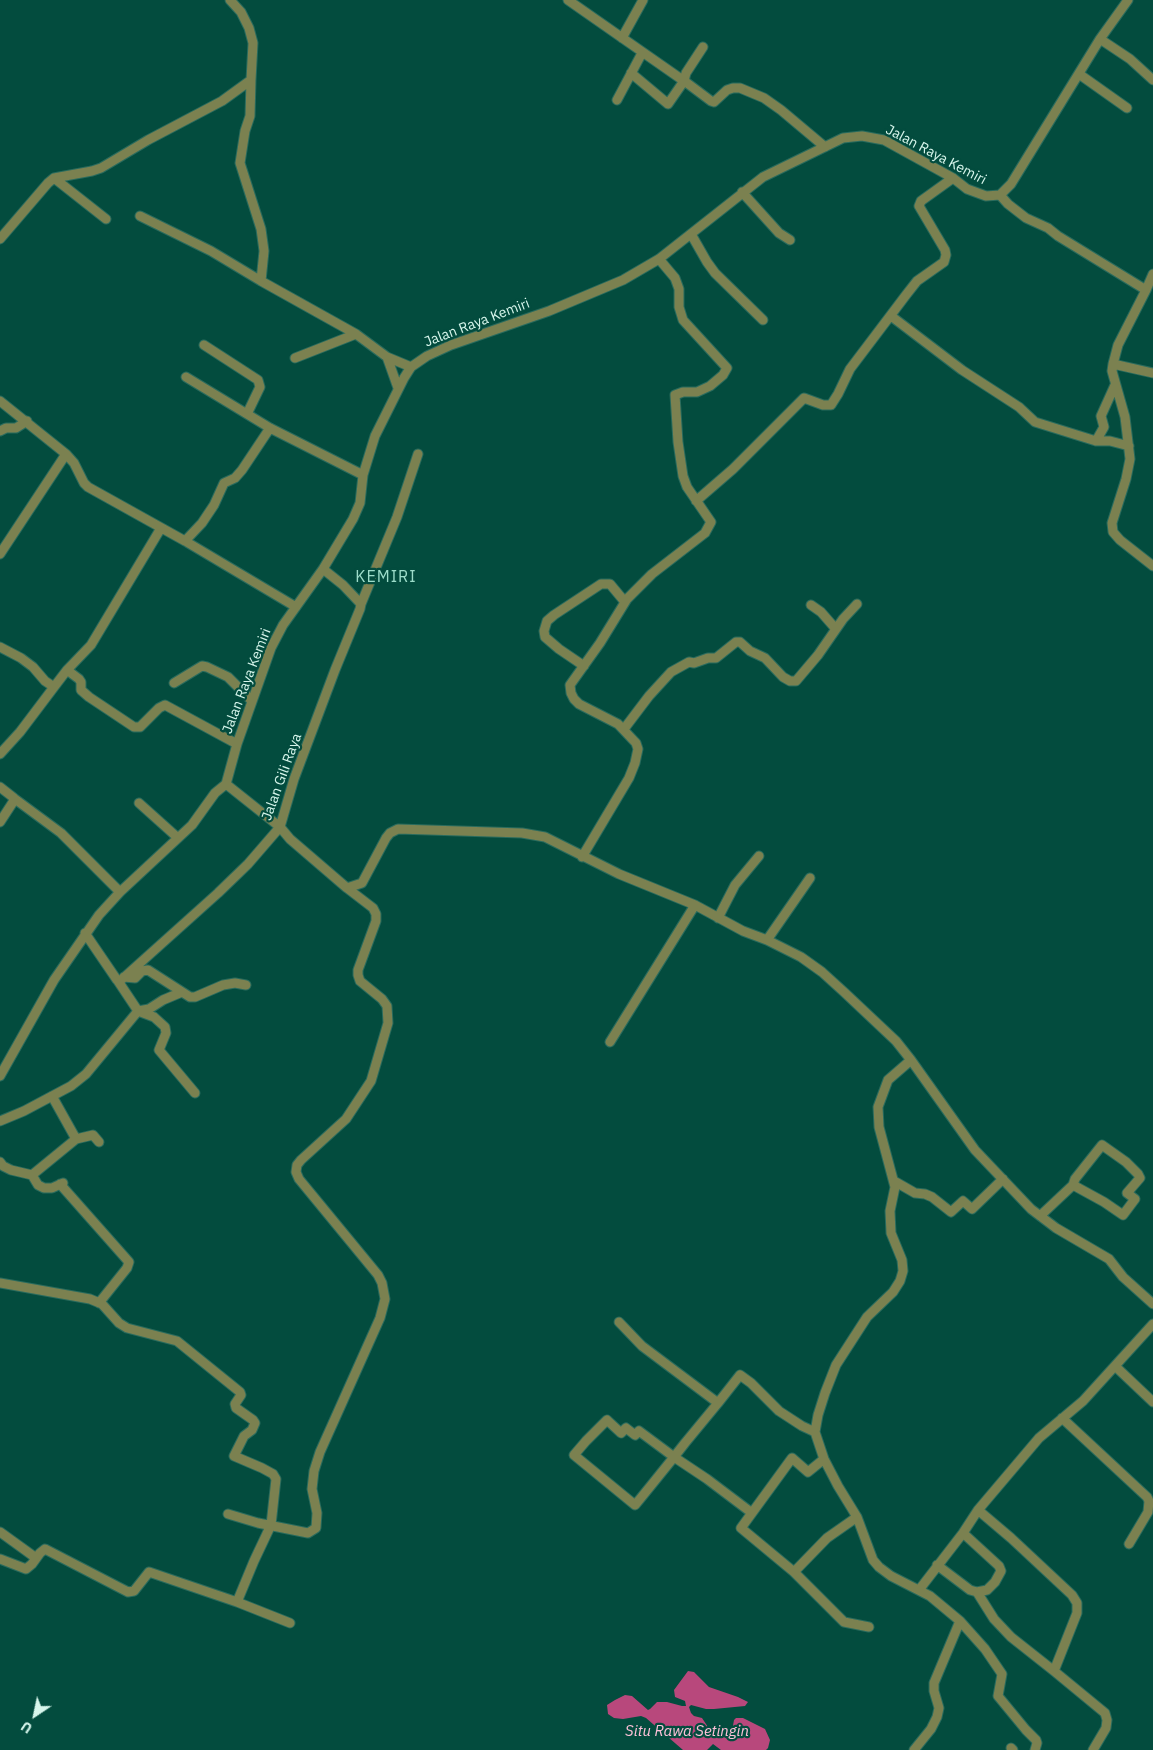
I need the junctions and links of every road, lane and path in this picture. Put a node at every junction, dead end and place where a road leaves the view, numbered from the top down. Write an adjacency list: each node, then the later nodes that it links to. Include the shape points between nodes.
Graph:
1 (230, 0): 11 (street, via 245,20 253,43)
2 (568, 0): 5 (street)
3 (643, 0): 5 (street)
4 (1128, 0): 6 (street, Jalan Raya Kemiri)
5 (622, 38): 8 (street)
6 (1100, 39): 10 (street, Jalan Raya Kemiri); 12 (street, via 1130,59)
7 (703, 47): 13 (street)
8 (642, 53): 9 (street); 13 (street)
9 (632, 73): 13 (street, via 668,104); 14 (street)
10 (1079, 74): 15 (street); 20 (street, Jalan Raya Kemiri, via 1011,184)
11 (251, 80): 17 (street, via 222,101 101,168); 28 (street, via 250,116 240,163 261,229 264,252)
12 (1153, 80)
13 (684, 81): 16 (street, via 714,102 733,88 764,98)
14 (616, 100)
15 (1127, 108)
16 (825, 147): 18 (street, Jalan Raya Kemiri, via 843,138 862,136 884,140); 19 (street, Jalan Raya Kemiri, via 763,177)
17 (54, 178): 22 (street); 24 (street)
18 (953, 178): 20 (street, Jalan Raya Kemiri, via 967,189 986,196); 30 (street, via 921,201 920,206 945,252 944,262 917,282)
19 (742, 192): 23 (street, Jalan Raya Kemiri); 25 (street, via 779,233)
20 (1000, 195): 29 (street, via 1017,213)
21 (140, 216): 28 (street, via 210,251)
22 (106, 219)
23 (691, 234): 26 (street, Jalan Raya Kemiri); 31 (street, via 716,274)
24 (0, 239)
25 (790, 240)
26 (659, 259): 37 (street, Jalan Raya Kemiri, via 598,291 451,345); 52 (street, via 677,283 683,320 727,368 723,376 710,386 676,395 683,476)
27 (1153, 274): 29 (street)
28 (261, 282): 32 (street)
29 (1150, 287): 36 (street, via 1118,345)
30 (891, 316): 47 (street, via 962,370 1019,407 1035,422); 52 (street, via 850,370 831,405 804,398)
31 (763, 320)
32 (356, 334): 34 (street); 35 (street)
33 (204, 346): 43 (street, via 258,380 260,387)
34 (387, 357): 37 (street); 41 (street)
35 (295, 358)
36 (1113, 364): 38 (street); 40 (street)
37 (411, 367): 41 (street, Jalan Raya Kemiri)
38 (1153, 373)
39 (186, 377): 43 (street)
40 (1115, 385): 47 (street, via 1101,416 1104,427); 48 (street, via 1125,417)
41 (398, 388): 51 (street, Jalan Raya Kemiri, via 375,436)
42 (0, 401): 44 (street)
43 (247, 414): 45 (street)
44 (27, 422): 46 (street, via 16,428); 49 (street)
45 (270, 428): 51 (street); 54 (street, via 242,470 224,483 214,506)
46 (0, 430)
47 (1096, 441): 48 (street)
48 (1129, 446): 56 (street, via 1130,459 1112,523 1113,532)
49 (66, 454): 53 (street, via 88,487); 55 (street)
50 (418, 454): 59 (street, Jalan Gili Raya, via 397,517)
51 (364, 475): 57 (street, Jalan Raya Kemiri, via 357,512)
52 (696, 501): 58 (street, via 711,522 705,533 652,574)
53 (161, 528): 54 (street); 66 (street, via 92,645)
54 (185, 540): 62 (street)
55 (0, 554)
56 (1153, 566)
57 (323, 569): 59 (street); 62 (street, Jalan Raya Kemiri)
58 (625, 602): 65 (street); 65 (street, via 610,584 601,584 547,621 545,637)
59 (360, 604): 78 (street, Jalan Gili Raya, via 294,779)
60 (857, 604): 63 (street)
61 (810, 605): 63 (street)
62 (296, 607): 69 (street, Jalan Raya Kemiri, via 271,648)
63 (835, 628): 70 (street, via 796,681 783,677 764,658 740,642 716,658 684,664 665,678)
64 (0, 647): 68 (street, via 21,658)
65 (584, 666): 70 (street, via 570,685 574,699)
66 (67, 670): 68 (street); 71 (street, via 79,679 82,690 89,697 134,727 140,727 165,706)
67 (174, 684): 69 (street, via 202,666 207,667 228,677)
68 (54, 687): 72 (street)
69 (252, 701): 71 (street, Jalan Raya Kemiri)
70 (624, 729): 80 (street, via 638,749 635,764)
71 (237, 744): 73 (street, Jalan Raya Kemiri)
72 (0, 754)
73 (226, 784): 78 (street); 79 (street, Jalan Raya Kemiri)
74 (0, 787): 75 (street)
75 (14, 798): 77 (street); 84 (street, via 61,833)
76 (139, 803): 79 (street)
77 (0, 822)
78 (280, 827): 83 (street); 89 (street, Jalan Gili Raya, via 218,893)
79 (178, 838): 84 (street, Jalan Raya Kemiri)
80 (582, 856): 83 (street, via 545,837 522,833 398,829 386,838 362,883); 85 (street)
81 (759, 856): 86 (street, via 735,885)
82 (810, 878): 88 (street)
83 (347, 888): 123 (street, via 376,914 358,975 360,981 386,1006 388,1023 371,1081 346,1119 301,1160 296,1172 378,1275 385,1299 380,1318 314,1471 312,1489 317,1513 316,1528 308,1533)
84 (120, 892): 87 (street, Jalan Raya Kemiri)
85 (694, 905): 86 (street); 93 (street)
86 (718, 918): 88 (street)
87 (85, 933): 89 (street); 95 (street, Jalan Raya Kemiri, via 54,980)
88 (767, 940): 94 (street, via 822,972 896,1041)
89 (121, 979): 91 (street, via 135,978 148,970); 92 (street)
90 (246, 985): 91 (street, via 223,985 195,997)
91 (182, 992): 92 (street)
92 (138, 1012): 96 (street, via 154,1017 165,1027 160,1052); 97 (street, via 86,1074)
93 (610, 1042)
94 (911, 1060): 103 (street, via 975,1150); 104 (street, via 888,1080 878,1107 879,1127)
95 (0, 1076)
96 (195, 1093)
97 (52, 1096): 98 (street); 99 (street)
98 (0, 1121)
99 (76, 1138): 100 (street, via 93,1135); 102 (street)
100 (99, 1142)
101 (0, 1162): 102 (street, via 11,1170)
102 (32, 1175): 108 (street, via 44,1188 62,1183 129,1262)
103 (1003, 1179): 104 (street, via 972,1209 963,1201 951,1212 932,1197 915,1193); 106 (street)
104 (894, 1181): 116 (street, via 890,1222 902,1260 900,1282 867,1317 836,1365 818,1415)
105 (1073, 1185): 105 (street, via 1102,1145 1126,1162 1140,1178 1127,1193 1135,1199 1123,1215); 106 (street)
106 (1040, 1216): 109 (street, via 1109,1260)
107 (0, 1283): 108 (street)
108 (99, 1302): 123 (street, via 127,1328 177,1341 240,1392 236,1408 255,1423 234,1456 275,1477)
109 (1153, 1304)
110 (619, 1322): 114 (street, via 642,1346)
111 (1153, 1324): 112 (street)
112 (1115, 1366): 113 (street); 115 (street, via 1083,1401)
113 (1153, 1402)
114 (718, 1403): 116 (street, via 740,1376 779,1411); 117 (street)
115 (1062, 1418): 119 (street, via 1039,1438); 126 (street, via 1150,1502 1148,1512)
116 (816, 1432): 118 (street)
117 (674, 1457): 117 (street, via 639,1431 635,1435 626,1428 621,1433 607,1420 574,1455 635,1505); 120 (street)
118 (824, 1459): 120 (street, via 808,1472 792,1458); 122 (street)
119 (978, 1510): 125 (street); 137 (street, via 1077,1603 1077,1613)
120 (752, 1513): 130 (street, via 741,1528)
121 (228, 1514): 123 (street)
122 (857, 1517): 130 (street, via 827,1538); 131 (street, via 878,1567)
123 (271, 1525): 133 (street)
124 (0, 1532): 127 (street)
125 (963, 1533): 129 (street); 132 (street, via 1001,1571 986,1590)
126 (1129, 1544)
127 (36, 1558): 128 (street, via 26,1569); 133 (street, via 45,1550 131,1593 149,1572)
128 (0, 1559)
129 (937, 1565): 131 (street); 132 (street)
130 (794, 1572): 136 (street, via 844,1622)
131 (919, 1590): 134 (street)
132 (977, 1592): 137 (street, via 1002,1628)
133 (237, 1602): 135 (street)
134 (960, 1621): 138 (street, via 934,1683 940,1708 937,1718); 139 (street, via 1002,1674 998,1696 1036,1740)
135 (290, 1623)
136 (869, 1627)
137 (1054, 1671): 140 (street, via 1105,1714 1106,1728)
138 (914, 1750)
139 (1035, 1750)
140 (1093, 1750)

